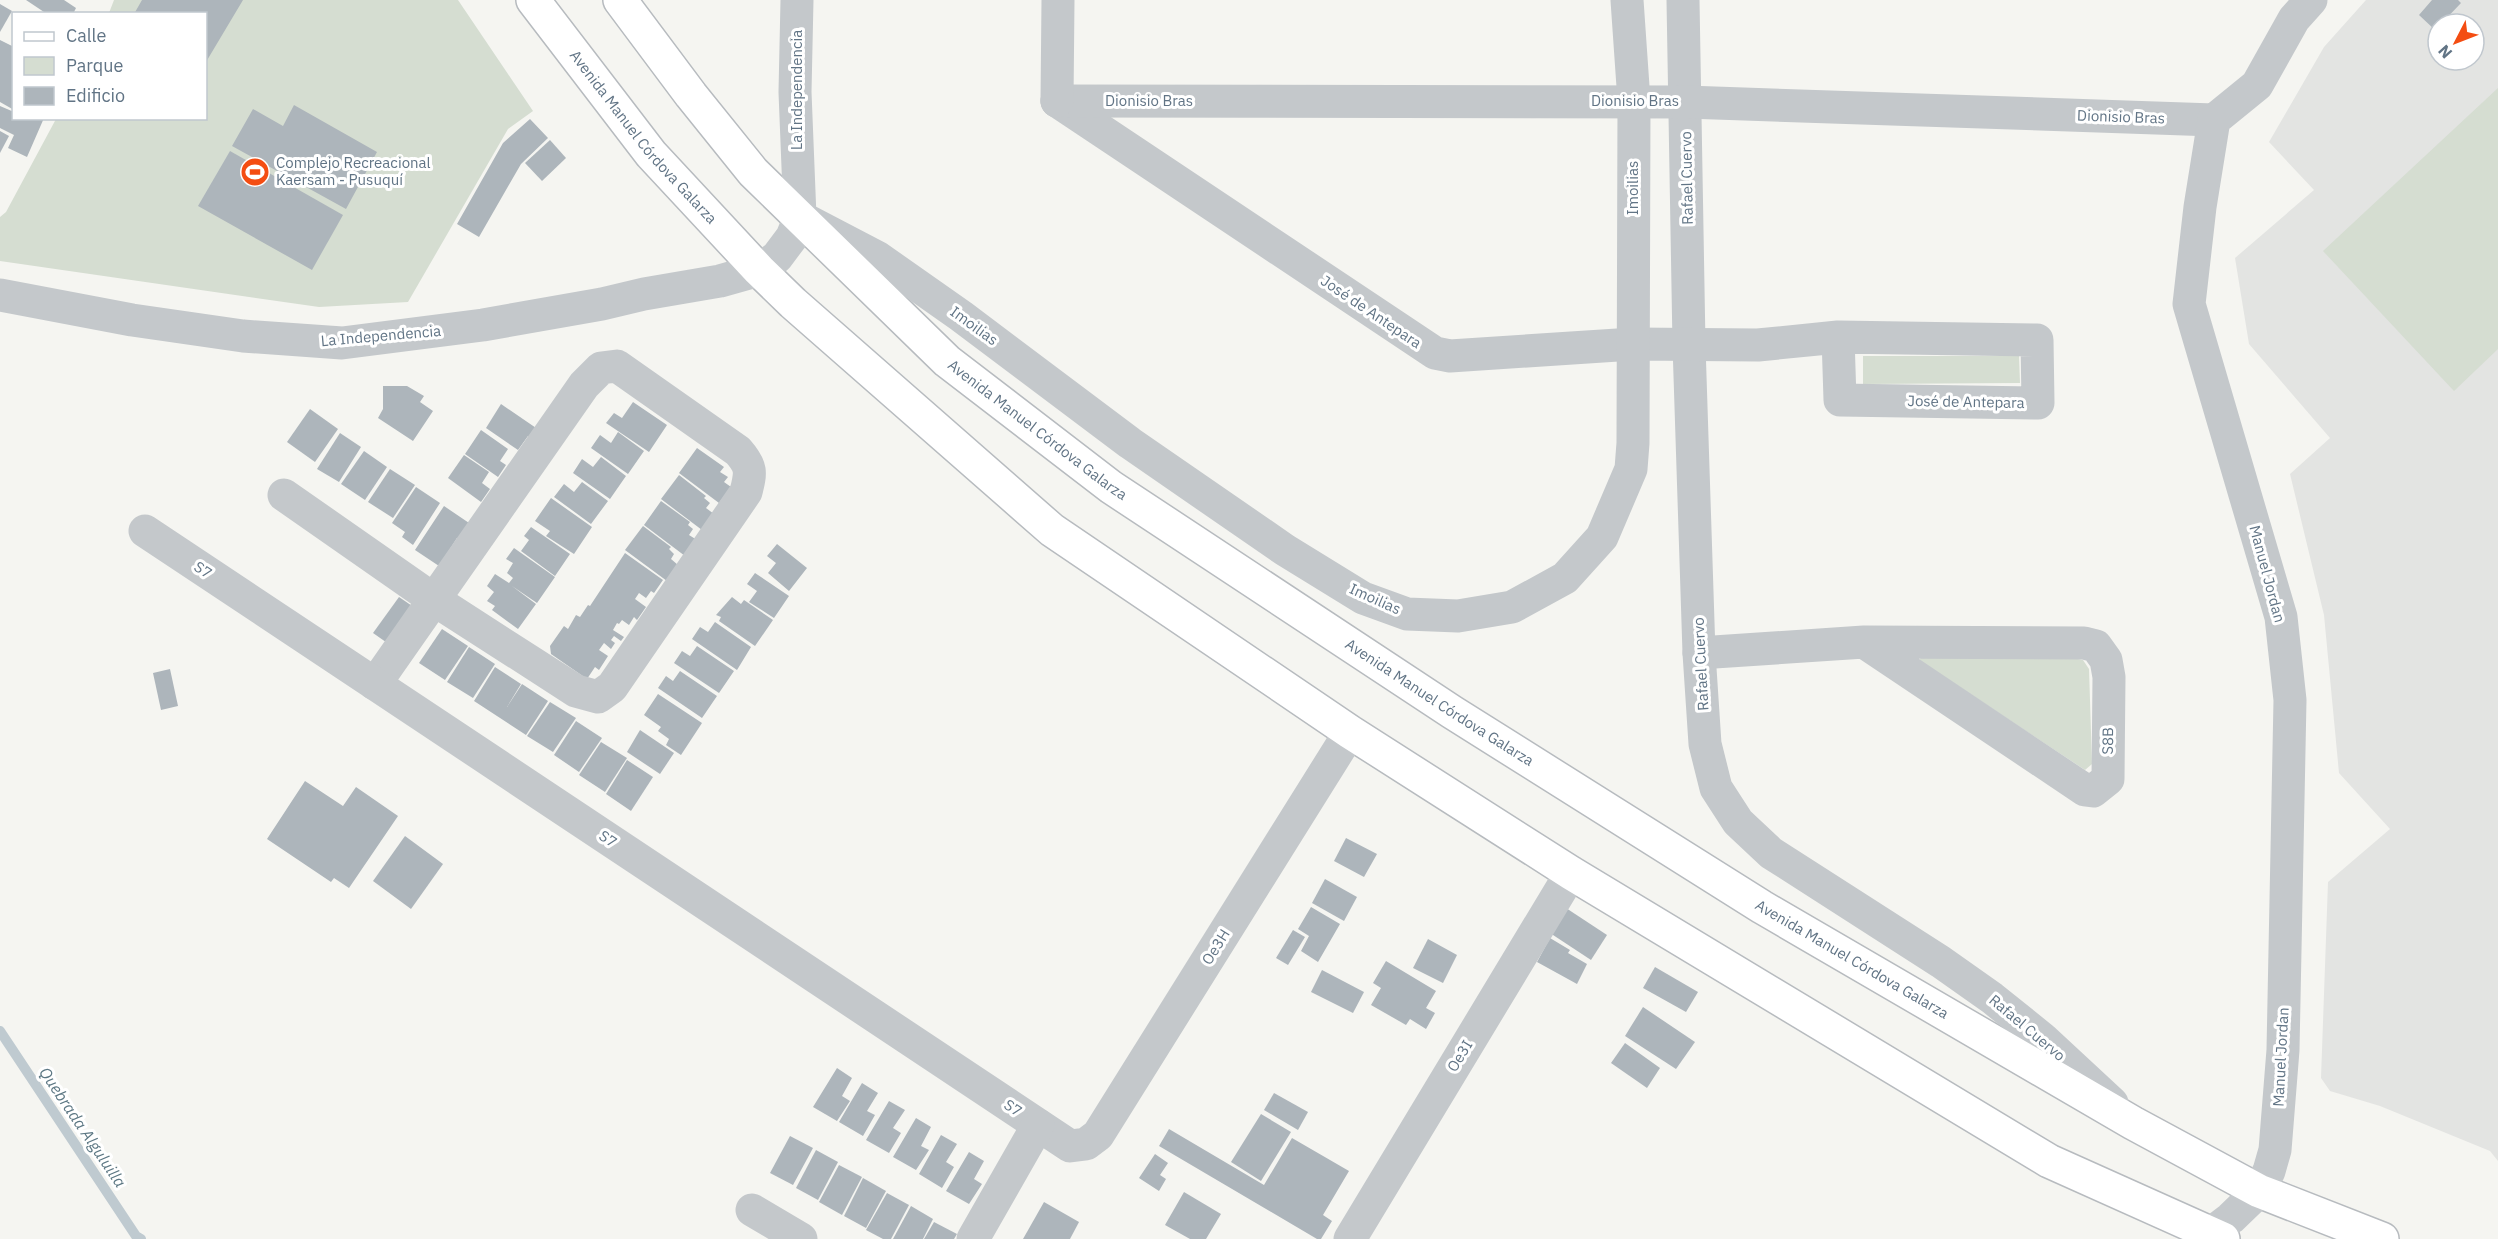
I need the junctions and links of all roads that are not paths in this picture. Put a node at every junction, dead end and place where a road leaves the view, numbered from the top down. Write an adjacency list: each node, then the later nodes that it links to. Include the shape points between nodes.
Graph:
1 (533, 0): 13 (main road, Avenida Manuel Córdova Galarza, via 651,154)
2 (620, 0): 12 (main road, Avenida Manuel Córdova Galarza, via 753,172)
3 (797, 0): 12 (street, La Independencia, via 795,92)
4 (1058, 0): 8 (street)
5 (1627, 0): 9 (street, Imoilias)
6 (1683, 0): 10 (street, Rafael Cuervo)
7 (2299, 6): 11 (street, via 2257,85)
8 (1056, 101): 9 (street, Dionisio Bras); 16 (street, José de Antepara, via 1435,353 1450,356)
9 (1634, 101): 10 (street, Dionisio Bras); 16 (street, Imoilias)
10 (1686, 102): 11 (street, Dionisio Bras); 17 (street, Rafael Cuervo)
11 (2214, 120): 29 (street, Manuel Jordan, via 2189,304 2281,617 2290,700 2283,1050 2275,1150)
12 (800, 217): 13 (street, via 792,237 777,257); 16 (street, Imoilias, via 877,257 1130,443 1285,550 1363,598 1407,614 1458,616 1512,607 1565,578 1602,537 1631,469); 26 (main road, Avenida Manuel Córdova Galarza, via 947,361 1111,487 1452,712 1762,907)
13 (759, 270): 14 (street, La Independencia, via 720,281 483,325 342,343 243,336); 24 (main road, Avenida Manuel Córdova Galarza, via 1052,530)
14 (0, 295)
15 (1838, 337): 15 (street, José de Antepara, via 2037,340 2038,403 1840,400); 17 (street, José de Antepara, via 1758,345)
16 (1633, 344): 17 (street, José de Antepara)
17 (1689, 345): 22 (street, Rafael Cuervo)
18 (284, 495): 20 (street)
19 (146, 531): 23 (street, S7)
20 (433, 599): 20 (street, via 584,385 600,368 617,366 738,451 748,463 746,492 612,687 598,697 576,691); 23 (street)
21 (1864, 642): 21 (street, S8B, via 2085,790 2093,790 2108,779 2109,677 2106,660 2096,646); 22 (street, S8B)
22 (1699, 653): 26 (street, Rafael Cuervo, via 1705,744 1716,788 1738,822 1771,853 1992,998 2043,1039)
23 (375, 684): 27 (street, S7)
24 (1350, 732): 25 (main road, Avenida Manuel Córdova Galarza); 28 (street, Oe3H, via 1098,1135 1086,1144)
25 (1570, 873): 31 (main road, Avenida Manuel Córdova Galarza, via 2049,1161); 34 (street, Oe3I)
26 (2133, 1123): 29 (main road, Avenida Manuel Córdova Galarza)
27 (1038, 1125): 28 (street, S7); 33 (street)
28 (1070, 1146)
29 (2259, 1191): 31 (street); 35 (main road, Avenida Manuel Córdova Galarza)
30 (752, 1210): 32 (street)
31 (2216, 1236)
32 (801, 1239)
33 (973, 1239)
34 (1350, 1239)
35 (2382, 1239)

